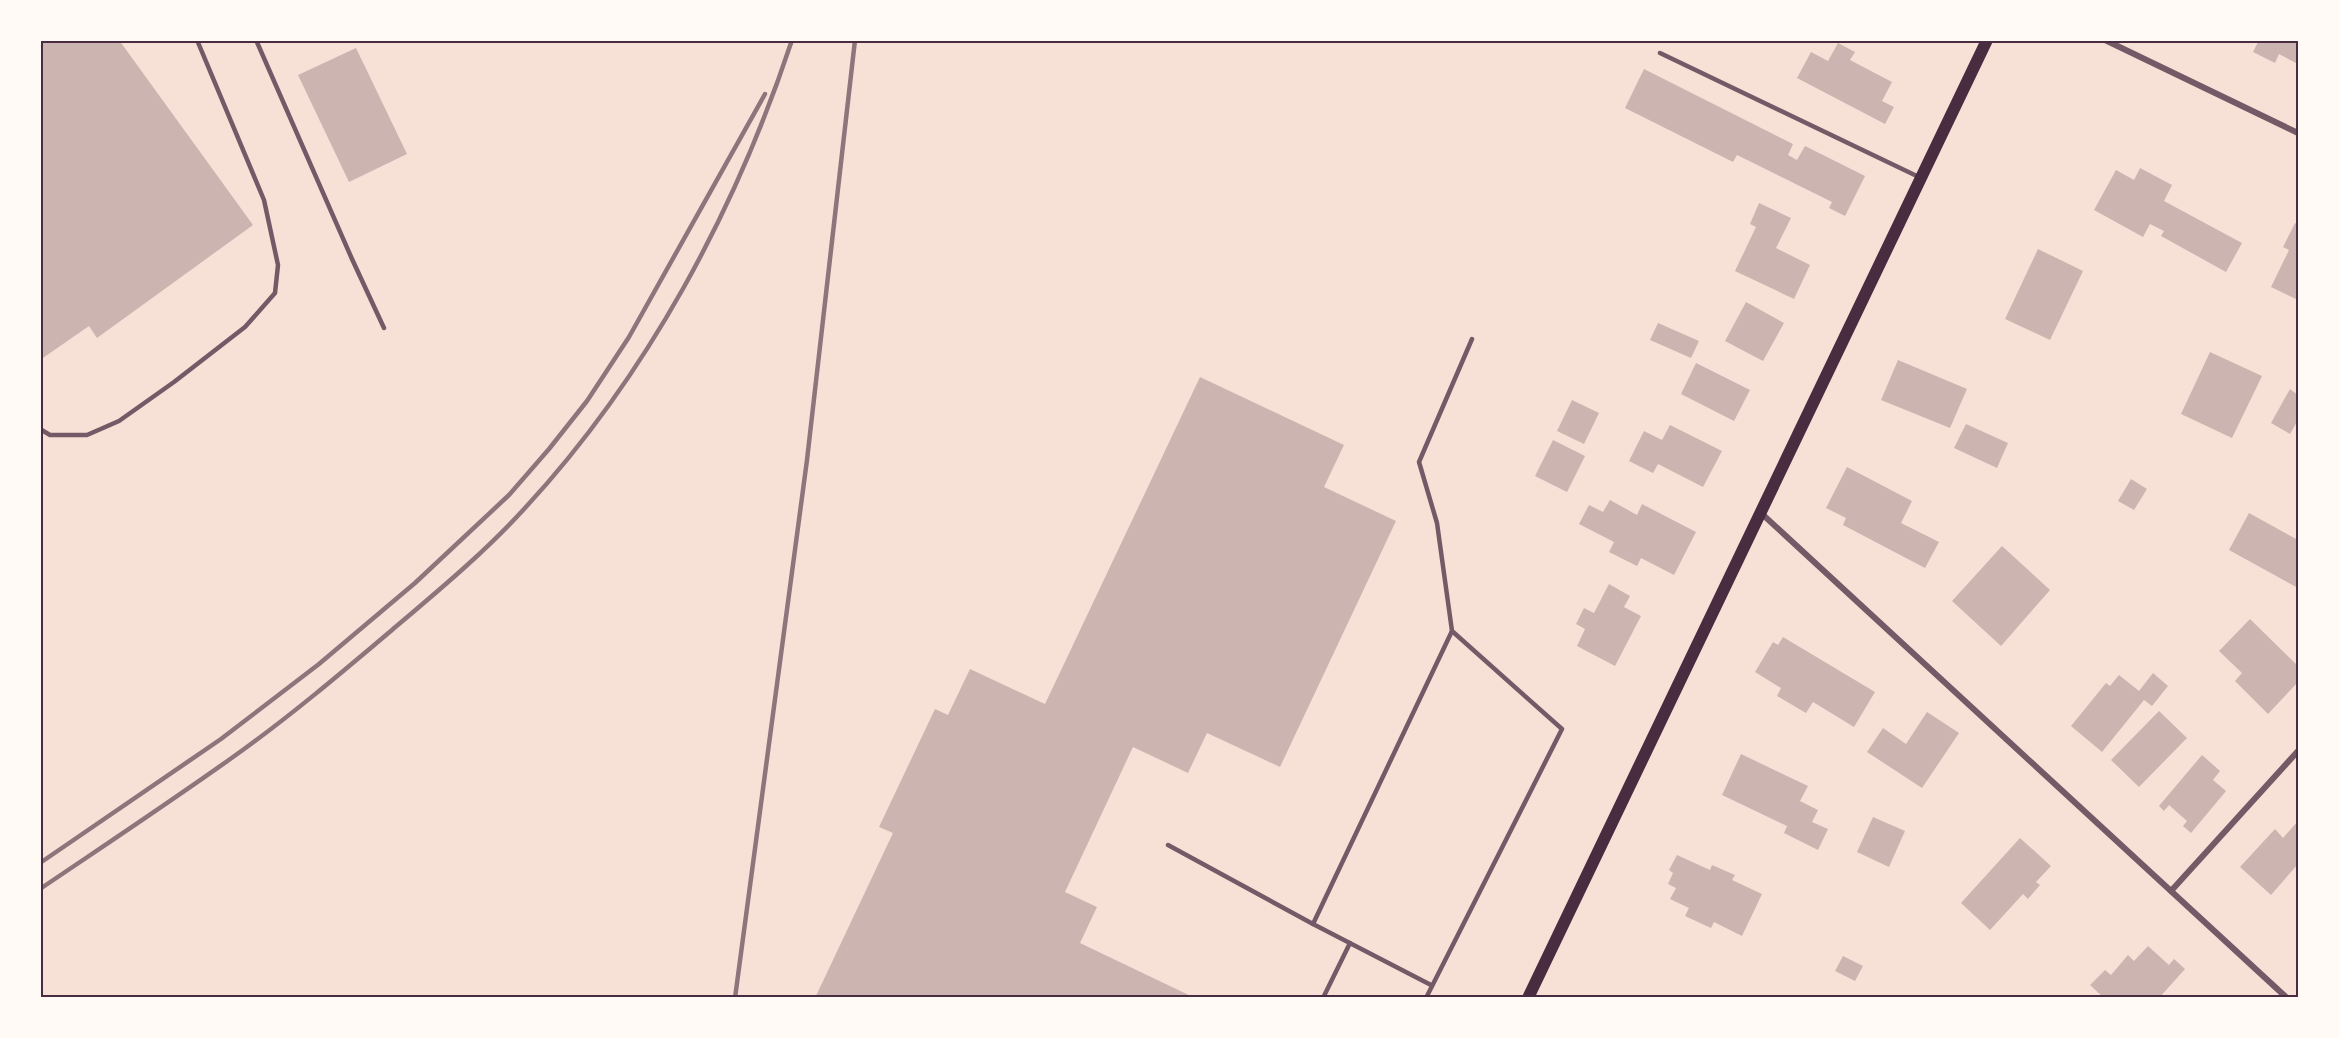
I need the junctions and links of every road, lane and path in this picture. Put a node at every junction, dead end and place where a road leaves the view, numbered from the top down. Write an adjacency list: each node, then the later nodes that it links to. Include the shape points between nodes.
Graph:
1 (197, 40): 10 (lane, via 264,200 278,265 274,293 245,327 119,421 87,435 50,435)
2 (256, 40): 8 (lane)
3 (1987, 40): 7 (main road)
4 (2105, 40): 6 (street)
5 (1660, 54): 7 (lane)
6 (2298, 133)
7 (1921, 178): 11 (main road)
8 (384, 328)
9 (1472, 339): 12 (lane, via 1419,462 1437,523)
10 (40, 429)
11 (1761, 513): 15 (street); 21 (main road)
12 (1452, 631): 16 (lane); 18 (lane, via 1562,729)
13 (2298, 750): 15 (street)
14 (1168, 846): 16 (lane)
15 (2171, 891): 22 (street)
16 (1313, 924): 17 (lane)
17 (1350, 943): 18 (lane); 19 (lane)
18 (1431, 985): 20 (lane)
19 (1323, 998)
20 (1426, 998)
21 (1528, 998)
22 (2287, 998)

